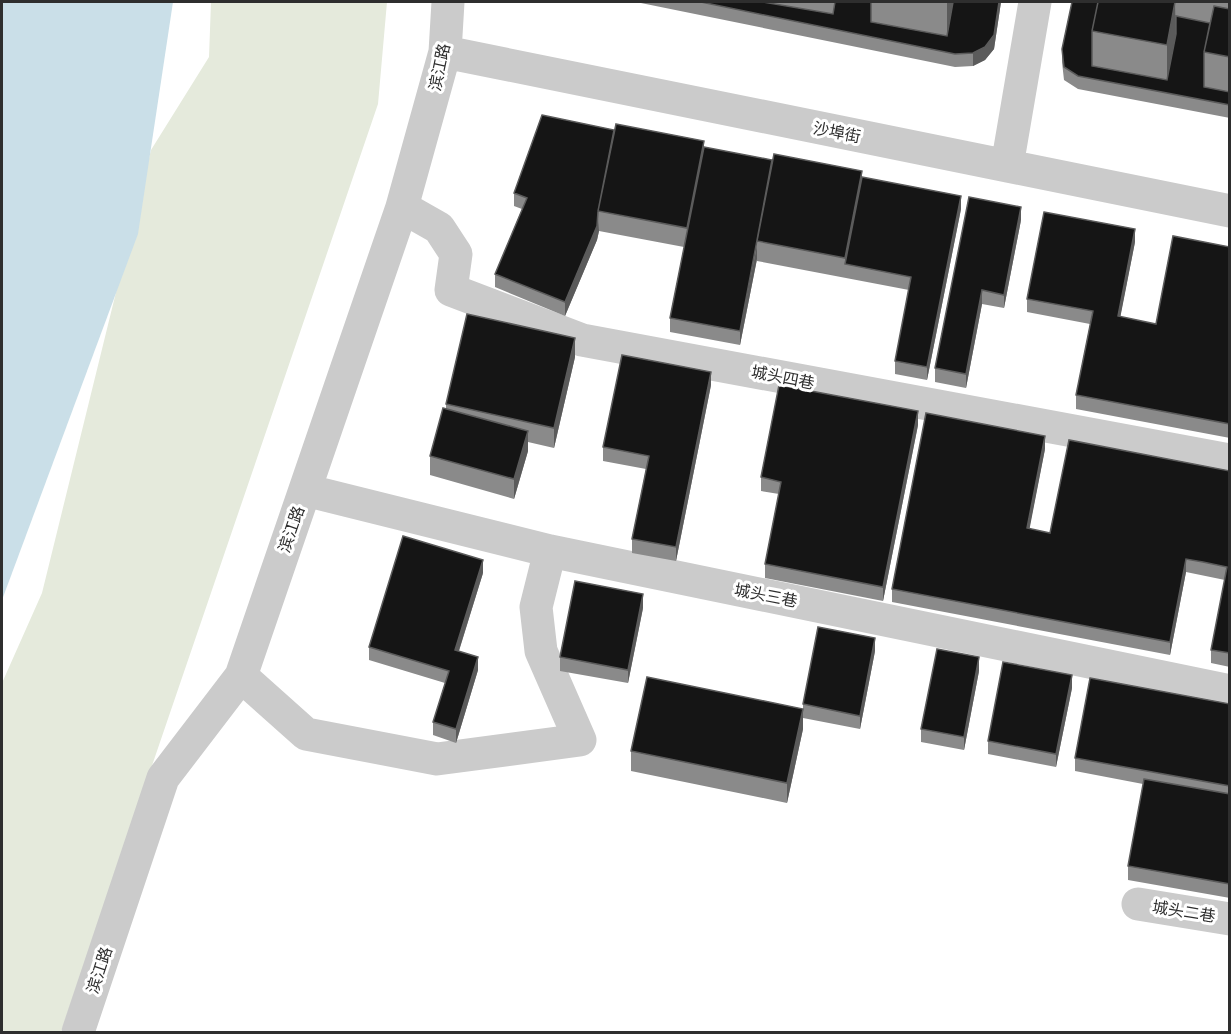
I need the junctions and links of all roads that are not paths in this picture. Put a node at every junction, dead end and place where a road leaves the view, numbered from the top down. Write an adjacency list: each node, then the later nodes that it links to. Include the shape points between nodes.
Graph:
1 (448, 2): 3 (street, 滨江路)
2 (1035, 2): 4 (street)
3 (445, 52): 4 (street, 沙埠街); 5 (street, 滨江路)
4 (1007, 166): 6 (street, 沙埠街)
5 (402, 207): 7 (street, 城头四巷, via 439,228 456,254 451,290 582,340); 8 (street, 滨江路)
6 (1230, 211)
7 (1230, 460)
8 (305, 490): 9 (street, 城头三巷); 10 (street, 滨江路)
9 (550, 551): 10 (street, via 536,607 541,651 580,740 436,759 306,734); 11 (street, 城头三巷)
10 (241, 676): 14 (street, 滨江路, via 163,778)
11 (1230, 691)
12 (1138, 904): 13 (street, 城头二巷)
13 (1230, 919)
14 (78, 1032)

